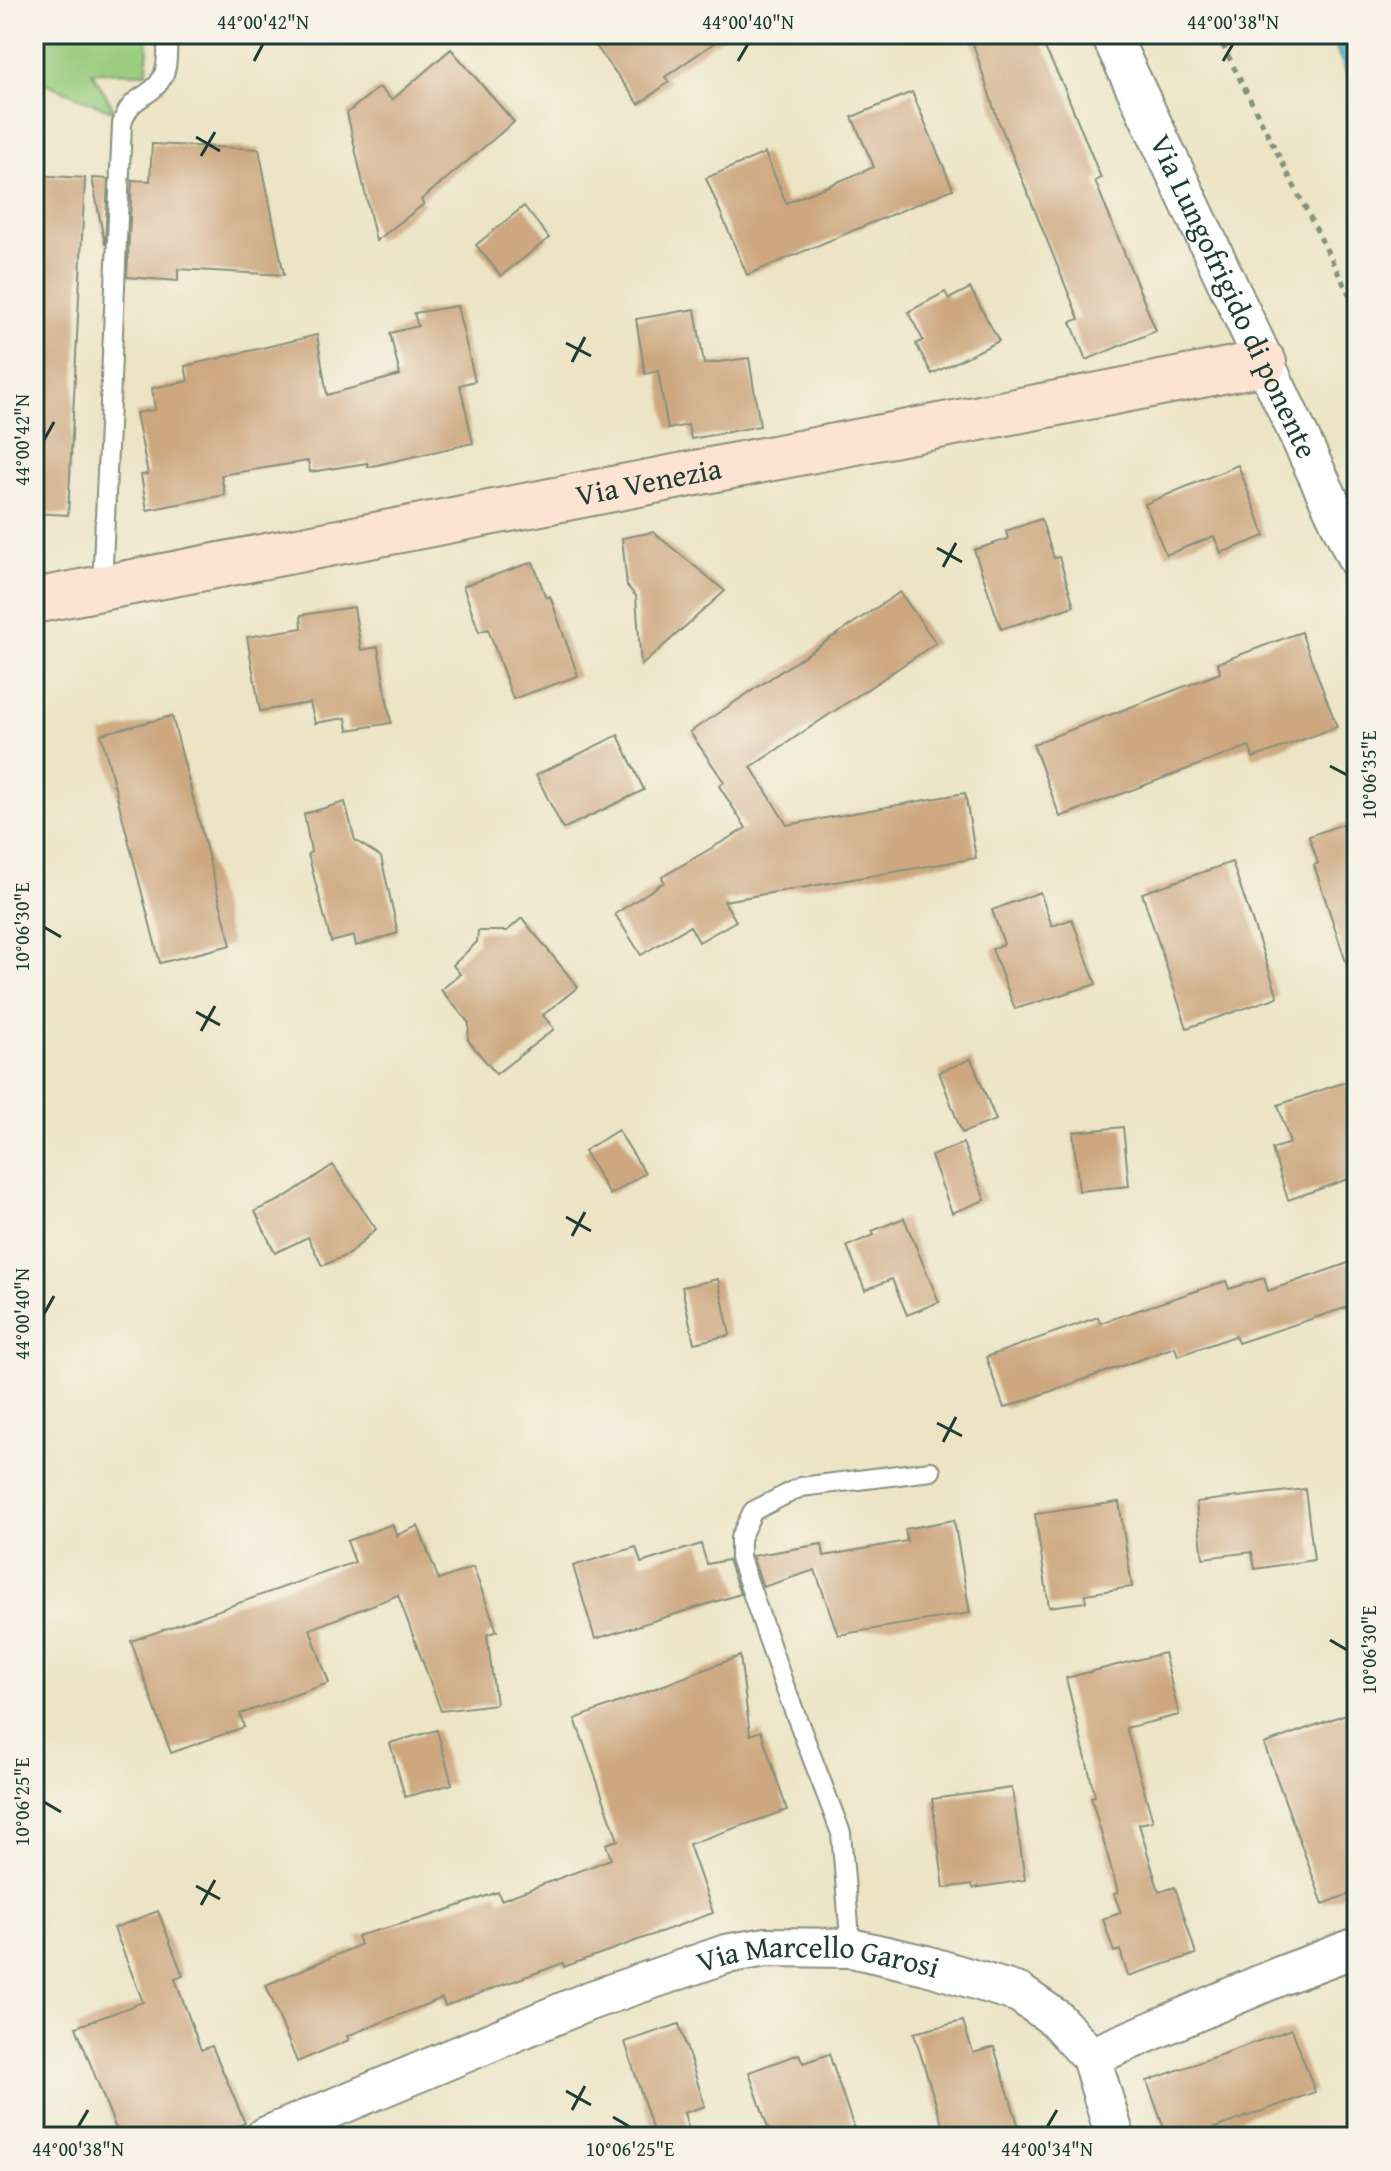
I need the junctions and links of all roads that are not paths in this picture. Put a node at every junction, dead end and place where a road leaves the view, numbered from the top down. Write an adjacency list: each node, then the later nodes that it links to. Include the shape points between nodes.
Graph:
1 (167, 34): 5 (lane, via 162,77 135,99 122,124)
2 (1110, 34): 3 (street, Via Lungofrigido di ponente)
3 (1264, 363): 4 (street, Via Lungofrigido di ponente); 5 (street, Via Venezia)
4 (1357, 559)
5 (102, 588): 6 (street, Via Venezia)
6 (34, 601)
7 (931, 1471): 9 (lane, via 801,1487 753,1511 740,1538 740,1558 841,1833)
8 (1357, 1947): 10 (street)
9 (851, 1948): 10 (street, Via Marcello Garosi, via 1019,1993 1055,2018); 11 (street, Via Marcello Garosi, via 766,1947 726,1954 589,2001)
10 (1091, 2057): 12 (street)
11 (264, 2137)
12 (1115, 2137)

